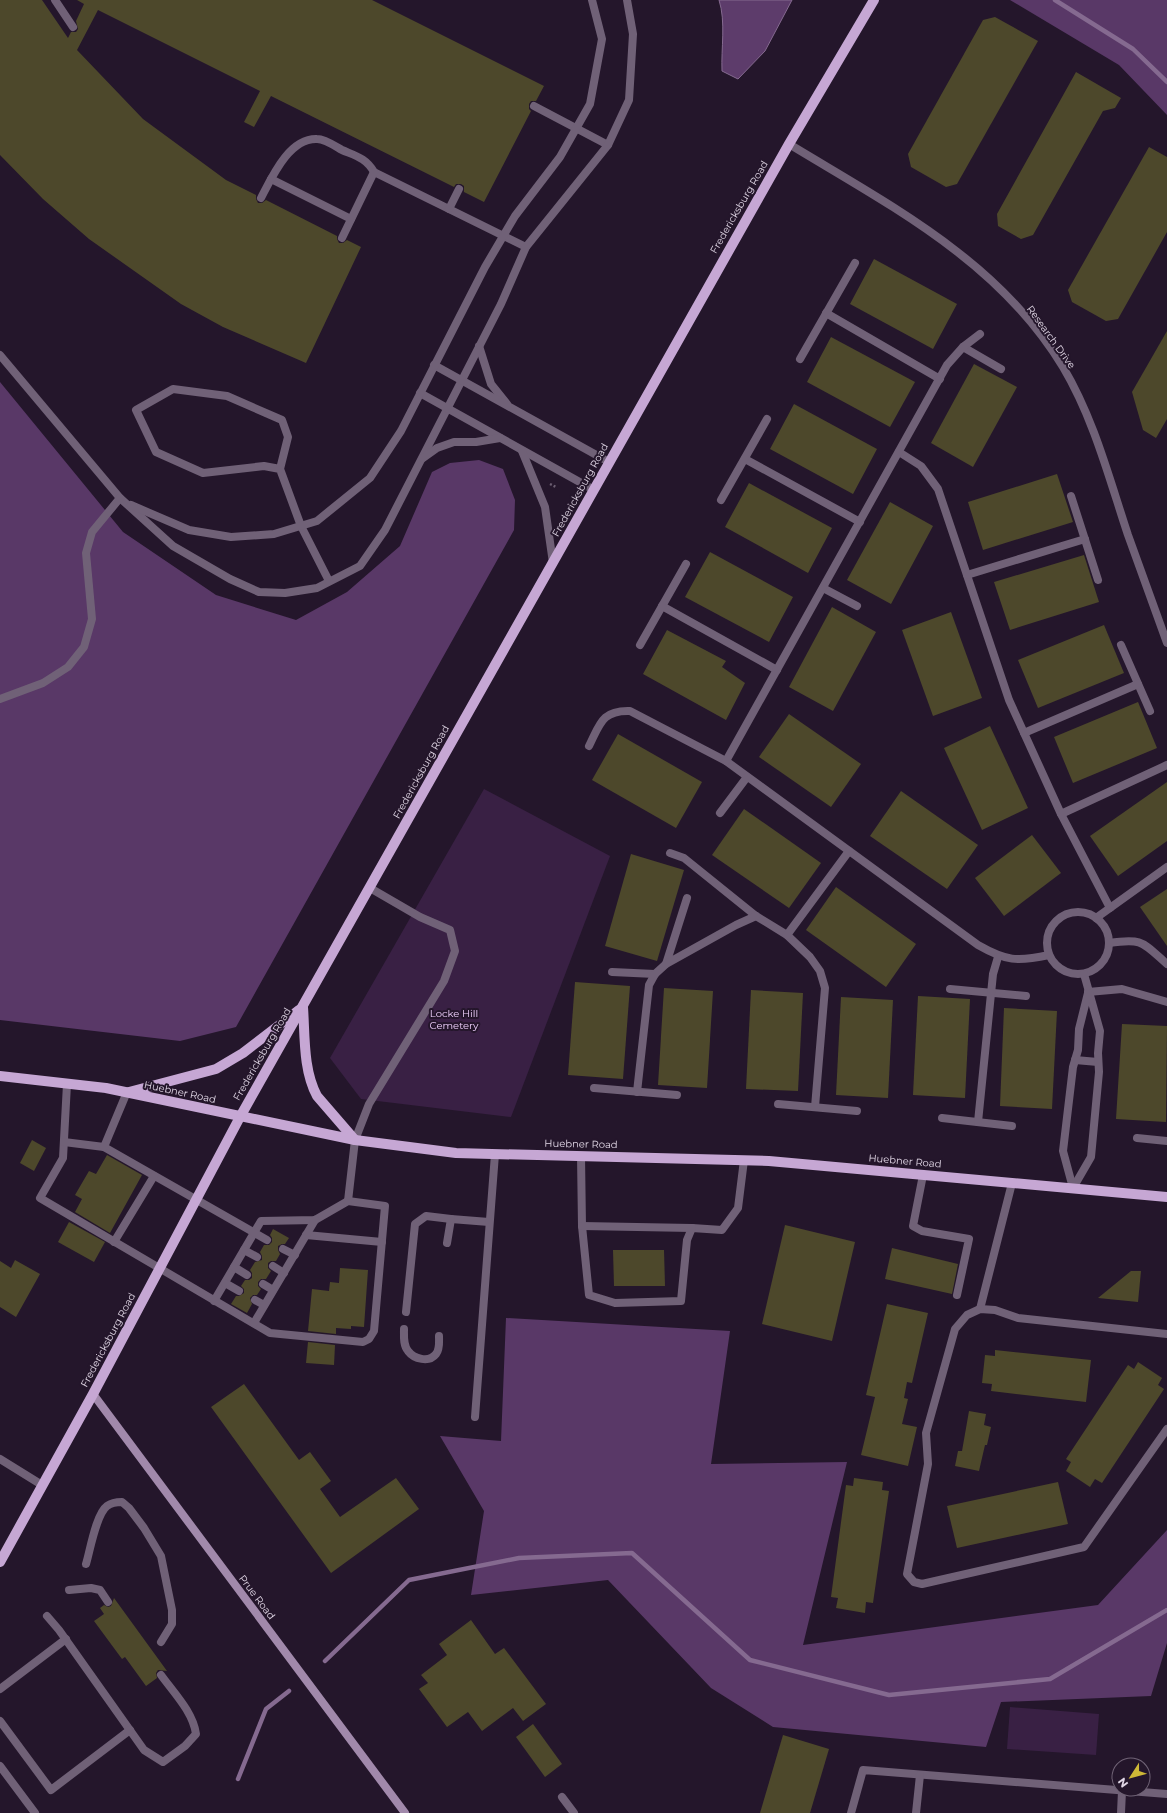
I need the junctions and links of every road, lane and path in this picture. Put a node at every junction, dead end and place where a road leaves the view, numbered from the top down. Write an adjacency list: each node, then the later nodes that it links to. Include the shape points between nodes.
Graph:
1 (55, 0): 5 (street)
2 (592, 0): 7 (street, via 602,39 590,104)
3 (627, 0): 9 (street, via 633,34 629,100)
4 (874, 0): 8 (main road, Fredericksburg Road)
5 (73, 27)
6 (534, 106): 7 (street)
7 (577, 127): 9 (street); 16 (street, via 560,157)
8 (789, 144): 39 (main road, Fredericksburg Road); 58 (street, Research Drive, via 933,232 997,285 1030,320 1063,367 1089,420)
9 (608, 145): 18 (street)
10 (374, 172): 11 (street, via 368,162 318,138 304,140 288,153); 14 (street); 15 (street)
11 (271, 179): 13 (street); 15 (street)
12 (459, 189): 14 (street)
13 (261, 198)
14 (449, 209): 16 (street)
15 (351, 219): 17 (street)
16 (503, 236): 18 (street); 26 (street)
17 (342, 238)
18 (526, 247): 22 (street)
19 (855, 263): 20 (street)
20 (826, 314): 25 (street); 28 (street)
21 (980, 334): 23 (street)
22 (479, 346): 29 (street); 31 (street, via 491,384)
23 (963, 346): 27 (street); 28 (street, via 947,365)
24 (0, 356): 45 (street)
25 (800, 359)
26 (434, 365): 29 (street); 30 (street)
27 (1001, 369)
28 (940, 379): 36 (street)
29 (461, 381): 31 (street); 32 (street)
30 (420, 393): 32 (street); 48 (street, via 401,431 370,478 317,521)
31 (508, 406): 39 (street)
32 (447, 408): 34 (street); 38 (street)
33 (767, 419): 37 (street)
34 (500, 438): 35 (street); 38 (street, via 454,442 437,448)
35 (522, 451): 43 (street); 50 (street, via 545,506)
36 (899, 452): 47 (street); 52 (street, via 920,466 938,489)
37 (745, 459): 46 (street); 47 (street)
38 (421, 460): 54 (street, via 385,530 360,566)
39 (609, 462): 43 (main road, Fredericksburg Road)
40 (280, 468): 40 (street, via 288,437 282,420 227,396 173,389 136,410 156,452 203,473 264,466); 48 (street)
41 (550, 484): 42 (path)
42 (556, 487)
43 (594, 490): 50 (main road, Fredericksburg Road)
44 (1071, 496): 49 (street)
45 (120, 498): 48 (street, via 136,508 189,530 231,537 274,534); 54 (street, via 172,546 230,579 259,592 285,593 317,588); 63 (street, via 92,532 86,553 92,619 84,647 68,667 43,683)
46 (721, 500)
47 (860, 522): 55 (street)
48 (300, 526): 54 (street)
49 (1084, 539): 52 (street); 53 (street)
50 (553, 563): 75 (main road, Fredericksburg Road)
51 (686, 564): 56 (street)
52 (967, 575): 65 (street)
53 (1098, 580)
54 (329, 581)
55 (823, 588): 57 (street); 61 (street)
56 (662, 606): 59 (street); 61 (street)
57 (857, 606)
58 (1167, 643)
59 (640, 645)
60 (1121, 646): 62 (street)
61 (777, 670): 67 (street)
62 (1138, 684): 64 (street); 65 (street)
63 (0, 699)
64 (1150, 711)
65 (1024, 733): 71 (street)
66 (589, 746): 67 (street, via 600,723 608,714 618,710 630,711)
67 (726, 761): 69 (street)
68 (1167, 765): 71 (street)
69 (748, 777): 70 (street); 72 (street)
70 (720, 813)
71 (1061, 814): 77 (street)
72 (849, 851): 80 (street); 83 (street, via 978,945)
73 (670, 853): 78 (street, via 684,858)
74 (1167, 867): 77 (street)
75 (370, 888): 94 (main road, Fredericksburg Road); 111 (street, via 420,917 450,930 456,951 444,981 368,1104)
76 (687, 898): 84 (street)
77 (1110, 908): 79 (street)
78 (756, 916): 80 (street); 84 (street)
79 (1096, 918): 81 (street, via 1109,935); 82 (street, via 1077,911 1061,917 1050,930 1047,946)
80 (787, 935): 104 (street, via 810,957 820,971 825,988)
81 (1109, 944): 85 (street, via 1131,940 1144,944); 88 (street, via 1106,956 1099,966)
82 (1049, 955): 83 (street, via 1023,960); 88 (street, via 1063,970)
83 (998, 956): 91 (street)
84 (666, 964): 87 (street)
85 (1167, 964)
86 (612, 972): 87 (street)
87 (655, 974): 101 (street, via 649,985)
88 (1084, 974): 90 (street)
89 (950, 989): 91 (street)
90 (1088, 992): 93 (street, via 1122,989); 95 (street); 96 (street, via 1100,1032)
91 (991, 993): 92 (street); 108 (street)
92 (1026, 996)
93 (1167, 1002)
94 (303, 1007): 100 (main road, via 243,1054 216,1069); 106 (main road, Fredericksburg Road); 111 (main road, via 313,1089)
95 (1075, 1060): 96 (street); 121 (street, via 1063,1151)
96 (1098, 1062): 121 (street, via 1091,1157)
97 (0, 1076): 98 (main road, Huebner Road)
98 (67, 1084): 100 (main road, Huebner Road); 113 (street)
99 (594, 1088): 101 (street)
100 (127, 1092): 106 (main road, Huebner Road); 114 (street)
101 (638, 1092): 102 (street)
102 (677, 1095)
103 (778, 1104): 104 (street)
104 (815, 1107): 105 (street)
105 (857, 1111)
106 (240, 1117): 111 (main road, Huebner Road); 123 (main road, Fredericksburg Road)
107 (942, 1118): 108 (street)
108 (978, 1122): 109 (street)
109 (1012, 1126)
110 (1137, 1138): 112 (street)
111 (355, 1140): 115 (main road, Huebner Road, via 456,1153); 124 (street)
112 (1167, 1141)
113 (64, 1142): 114 (street); 133 (street, via 63,1158 40,1198)
114 (104, 1147): 119 (street)
115 (495, 1154): 116 (main road, Huebner Road); 127 (street)
116 (581, 1156): 117 (main road, Huebner Road); 128 (street)
117 (744, 1160): 118 (main road, Huebner Road); 129 (street, via 738,1208 722,1230)
118 (923, 1175): 120 (main road, Huebner Road); 149 (street, via 913,1226 922,1232 969,1239)
119 (154, 1176): 123 (street); 133 (street)
120 (1012, 1183): 121 (main road, Huebner Road); 153 (street)
121 (1073, 1188): 122 (main road, Huebner Road)
122 (1167, 1197)
123 (197, 1200): 130 (street); 142 (main road, Fredericksburg Road)
124 (348, 1202): 126 (street); 134 (street, via 385,1206)
125 (451, 1219): 127 (street); 135 (street); 154 (street, via 426,1216 416,1224)
126 (315, 1220): 130 (street, via 261,1221); 131 (street)
127 (490, 1222): 160 (street)
128 (582, 1226): 129 (street); 129 (street, via 589,1295 615,1303 681,1301 687,1240)
129 (692, 1228)
130 (254, 1233): 132 (street); 137 (street)
131 (306, 1235): 134 (street); 138 (street)
132 (267, 1240)
133 (114, 1242): 142 (street)
134 (382, 1242): 155 (street, via 374,1331 369,1339 363,1342 270,1333)
135 (447, 1243)
136 (283, 1249): 138 (street)
137 (244, 1250): 139 (street); 141 (street)
138 (294, 1255): 143 (street)
139 (257, 1258)
140 (273, 1266): 143 (street)
141 (234, 1267): 144 (street); 145 (street)
142 (160, 1269): 150 (street); 159 (main road, Fredericksburg Road)
143 (284, 1273): 147 (street)
144 (247, 1275)
145 (224, 1283): 148 (street); 150 (street)
146 (263, 1284): 147 (street)
147 (274, 1290): 152 (street)
148 (238, 1291)
149 (957, 1295)
150 (214, 1300): 155 (street)
151 (255, 1300): 152 (street)
152 (264, 1305): 155 (street)
153 (980, 1309): 157 (street, via 995,1310 1018,1318); 161 (street, via 967,1315 955,1329 926,1433 928,1464 907,1574 914,1582 922,1584 1084,1547)
154 (406, 1312)
155 (254, 1323)
156 (404, 1329): 158 (street, via 407,1350 426,1360 435,1355 439,1347)
157 (1167, 1334)
158 (439, 1336)
159 (93, 1394): 163 (main road, Fredericksburg Road); 183 (street, Prue Road)
160 (474, 1417)
161 (1167, 1429)
162 (0, 1459): 163 (street)
163 (42, 1485): 164 (main road, Fredericksburg Road)
164 (0, 1562)
165 (86, 1564): 170 (street, via 100,1514 106,1506 122,1502 144,1528 161,1556 172,1610 172,1624)
166 (69, 1590): 167 (street, via 100,1590)
167 (108, 1602)
168 (48, 1616): 169 (street)
169 (66, 1640): 172 (street); 174 (street)
170 (161, 1642)
171 (161, 1675): 174 (street, via 190,1716 196,1734 185,1746 163,1762 144,1750)
172 (0, 1689)
173 (0, 1721): 174 (street, via 51,1790)
174 (130, 1730)
175 (0, 1766): 182 (street)
176 (920, 1775): 177 (street); 185 (street, via 863,1770); 186 (street)
177 (1111, 1790)
178 (1151, 1793): 179 (street)
179 (1167, 1794)
180 (562, 1797): 184 (street)
181 (1121, 1797): 187 (street)
182 (35, 1813)
183 (405, 1813)
184 (574, 1813)
185 (850, 1813)
186 (916, 1813)
187 (1120, 1813)

